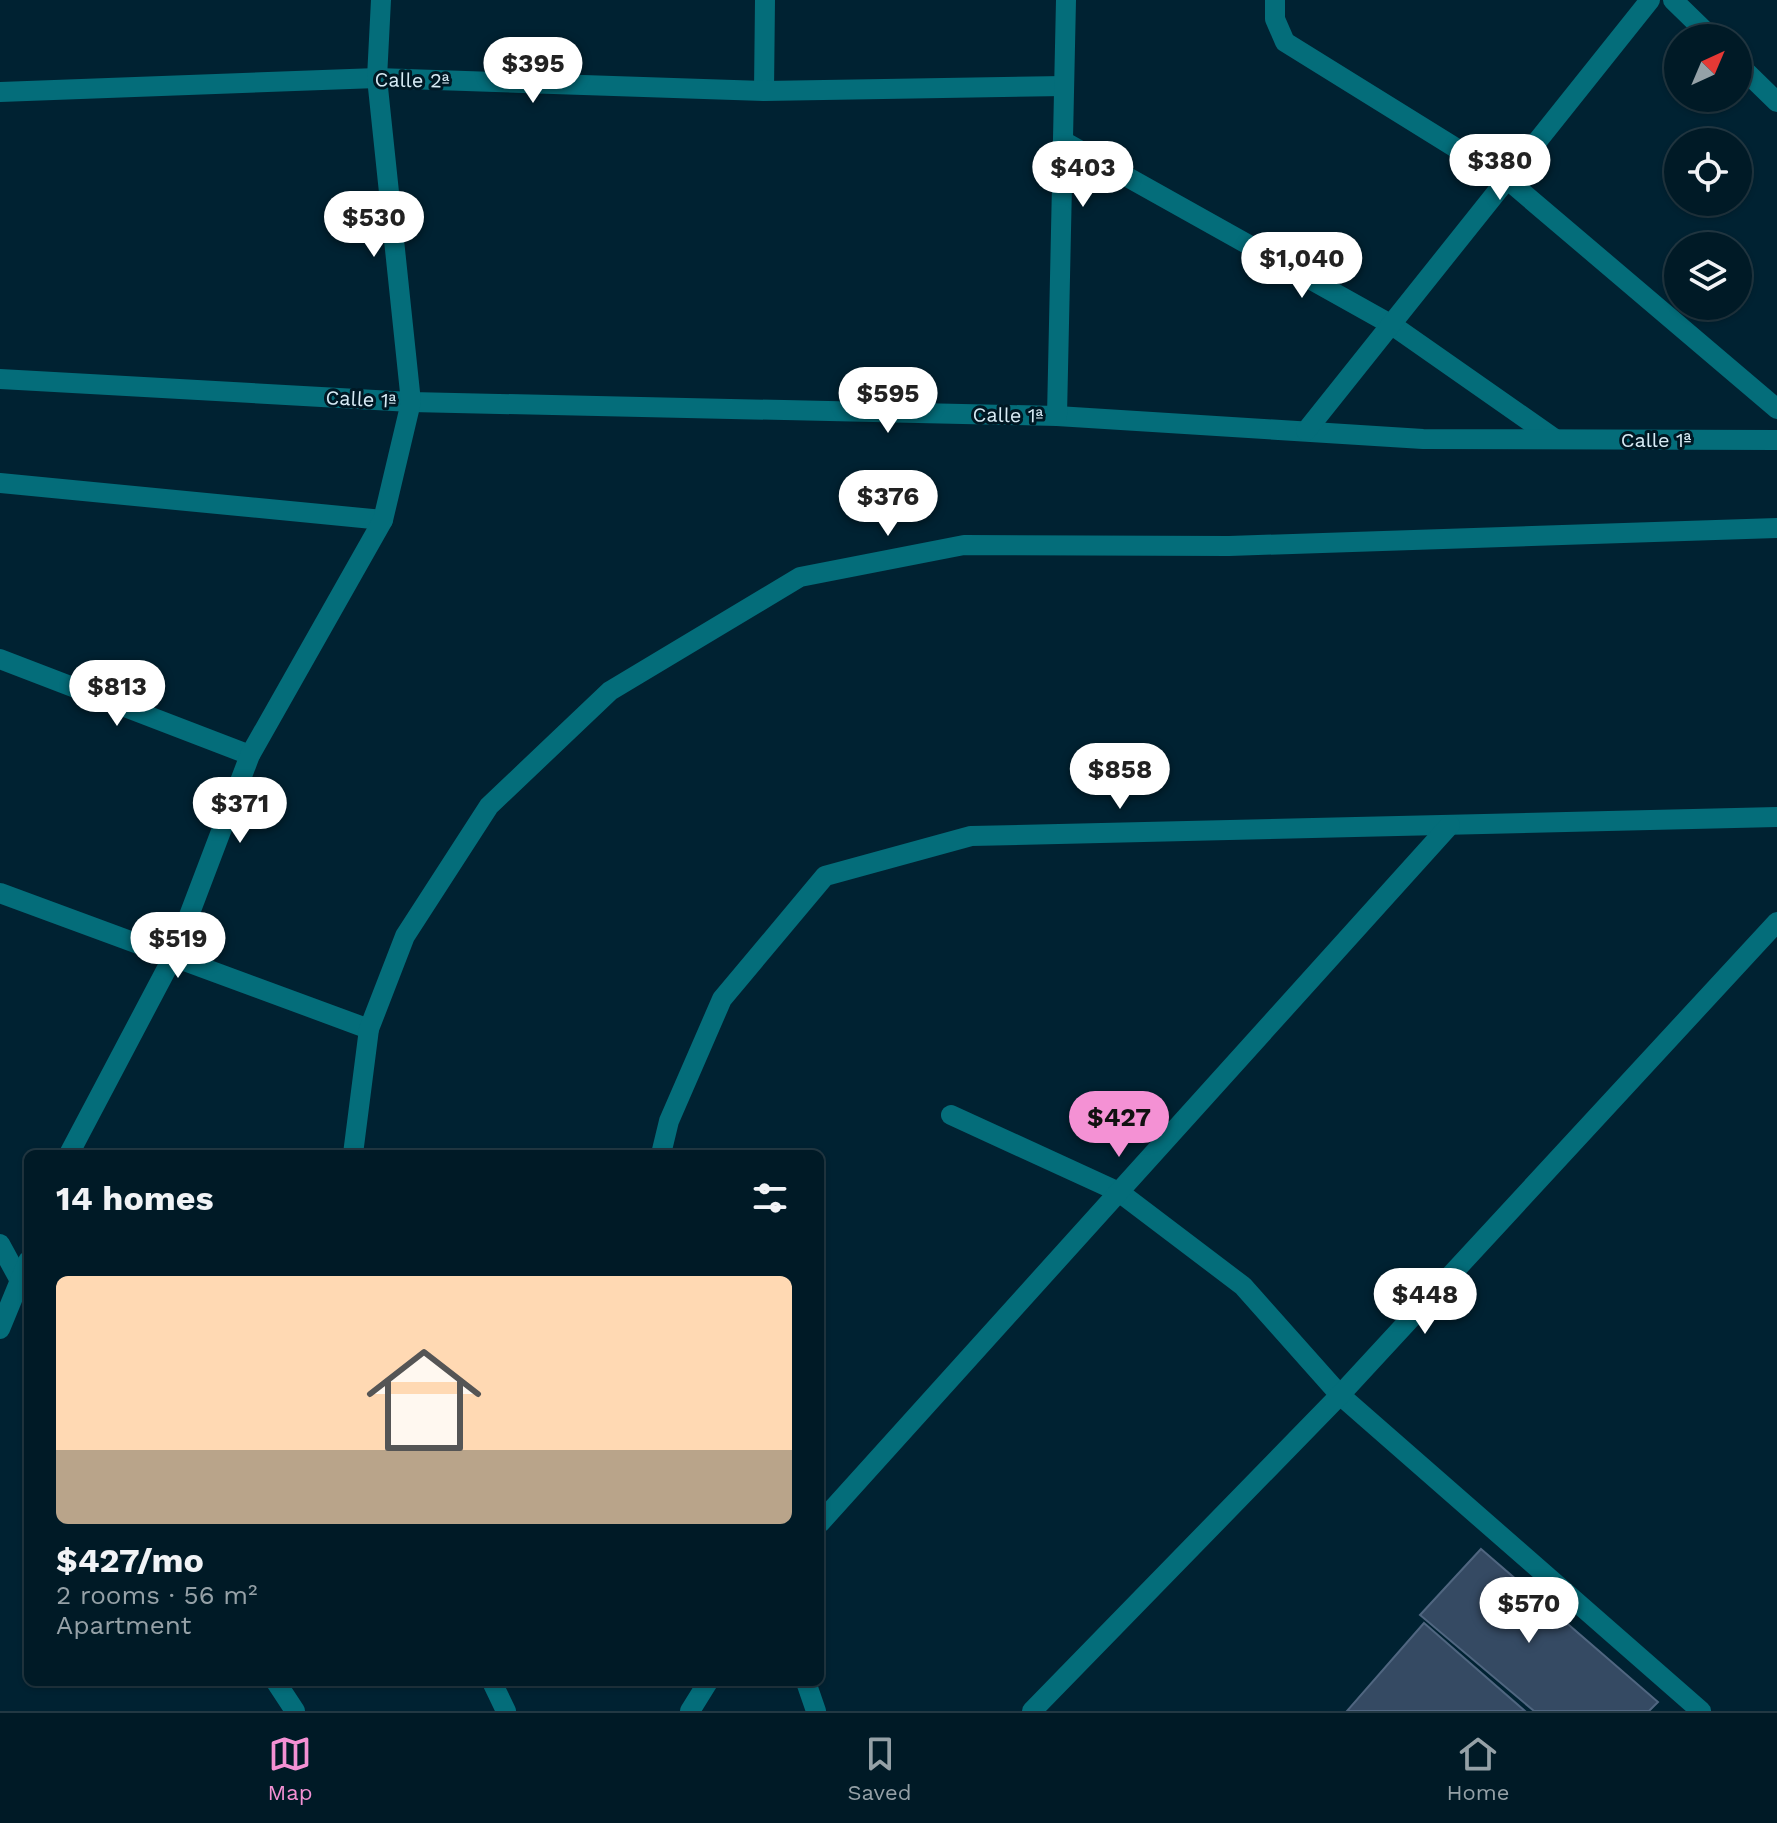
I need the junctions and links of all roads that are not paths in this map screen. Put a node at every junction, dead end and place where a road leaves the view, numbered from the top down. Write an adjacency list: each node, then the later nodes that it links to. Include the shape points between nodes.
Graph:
1 (381, 0): 8 (street)
2 (765, 0): 11 (street)
3 (1066, 0): 10 (street)
4 (1275, 0): 15 (street, via 1275,19 1285,42)
5 (1650, 0): 15 (street)
6 (1673, 0): 7 (street)
7 (1698, 24)
8 (377, 78): 11 (street, Calle 2ª); 12 (street, Calle 2ª); 18 (street)
9 (1752, 78): 13 (street)
10 (1064, 86): 11 (street, Calle 2ª); 14 (street)
11 (764, 91)
12 (0, 92)
13 (1777, 102)
14 (1063, 141): 16 (street); 20 (street)
15 (1509, 181): 16 (street); 19 (street)
16 (1392, 325): 21 (street); 22 (street)
17 (0, 379): 18 (street, Calle 1ª)
18 (411, 402): 20 (street, Calle 1ª); 25 (street)
19 (1777, 409)
20 (1057, 416): 21 (street, Calle 1ª)
21 (1306, 431): 22 (street, Calle 1ª, via 1423,439)
22 (1555, 439): 23 (street, Calle 1ª)
23 (1777, 440)
24 (0, 483): 25 (street)
25 (383, 520): 28 (street)
26 (1777, 528): 34 (street, via 1229,546 964,545 800,577 610,691 489,806 405,936)
27 (0, 659): 28 (street)
28 (250, 755): 33 (street)
29 (1777, 817): 30 (street)
30 (1450, 825): 38 (street, via 971,836 825,876 722,999 669,1121); 39 (street)
31 (0, 893): 33 (street)
32 (1777, 922): 46 (street)
33 (174, 955): 34 (street); 36 (street)
34 (369, 1029): 37 (street)
35 (951, 1115): 39 (street)
36 (71, 1150)
37 (354, 1150)
38 (662, 1150)
39 (1119, 1192): 46 (street, via 1243,1286); 47 (street)
40 (0, 1244): 42 (street)
41 (0, 1273): 43 (street)
42 (24, 1288)
43 (24, 1289)
44 (24, 1292): 45 (street)
45 (0, 1329)
46 (1340, 1395): 56 (street); 57 (street)
47 (824, 1519)
48 (279, 1686): 52 (street)
49 (494, 1686): 53 (street)
50 (706, 1686): 54 (street)
51 (807, 1686): 55 (street)
52 (295, 1711)
53 (506, 1711)
54 (690, 1711)
55 (816, 1711)
56 (1032, 1711)
57 (1701, 1711)

